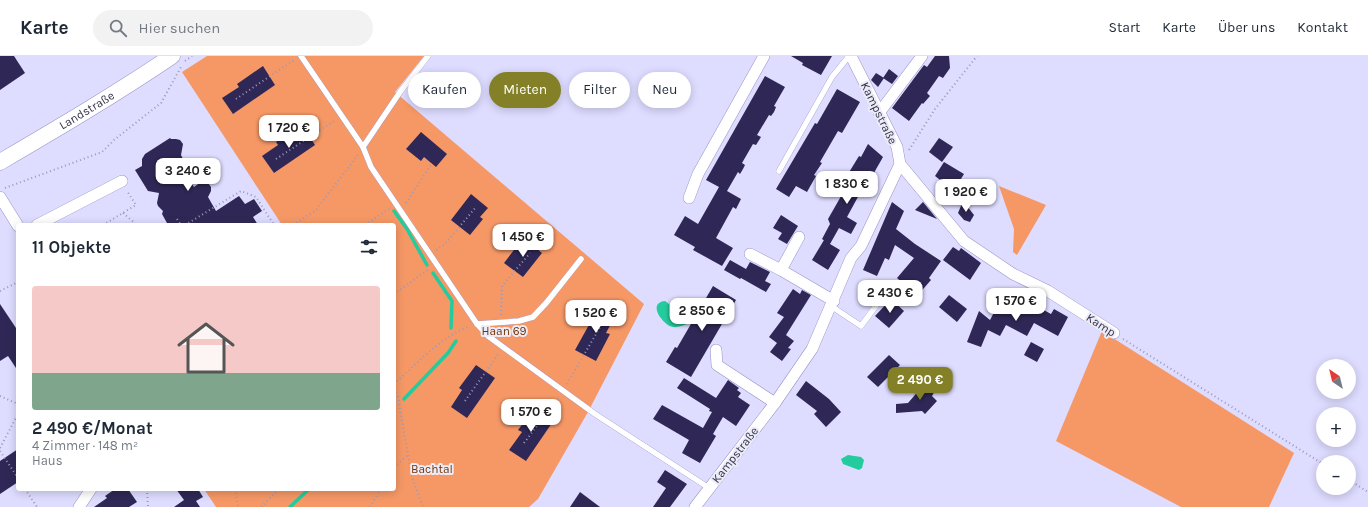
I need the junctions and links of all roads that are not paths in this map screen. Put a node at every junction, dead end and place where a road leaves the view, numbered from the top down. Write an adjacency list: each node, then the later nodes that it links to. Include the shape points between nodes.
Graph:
1 (172, 56): 9 (main road, Landstraße, via 66,124)
2 (301, 56): 8 (lane)
3 (428, 56): 8 (lane)
4 (764, 56): 14 (street, via 698,174)
5 (850, 56): 7 (street, Kampstraße); 11 (lane, Kampstraße, via 832,77)
6 (922, 56): 7 (street)
7 (879, 113): 10 (street, Kampstraße, via 897,147)
8 (363, 147): 23 (lane, via 372,167)
9 (0, 162)
10 (900, 164): 22 (street, Kampstraße, via 862,246 851,258); 24 (street, Kamp, via 964,241 1013,274 1048,291)
11 (779, 171)
12 (122, 181): 16 (street)
13 (0, 197): 15 (street)
14 (689, 198)
15 (16, 223)
16 (42, 223)
17 (799, 237): 20 (street)
18 (750, 254): 20 (street)
19 (581, 259): 23 (lane, via 533,317 519,321)
20 (781, 270): 22 (street)
21 (887, 291): 22 (lane, via 861,326)
22 (833, 303): 26 (street, Kampstraße, via 812,349)
23 (477, 324): 27 (lane, via 488,336 594,414)
24 (1114, 334)
25 (716, 350): 26 (street, via 717,365)
26 (775, 403): 27 (street, Kampstraße)
27 (709, 488): 30 (street, Kampstraße)
28 (90, 491): 29 (street)
29 (79, 507)
30 (695, 507)

